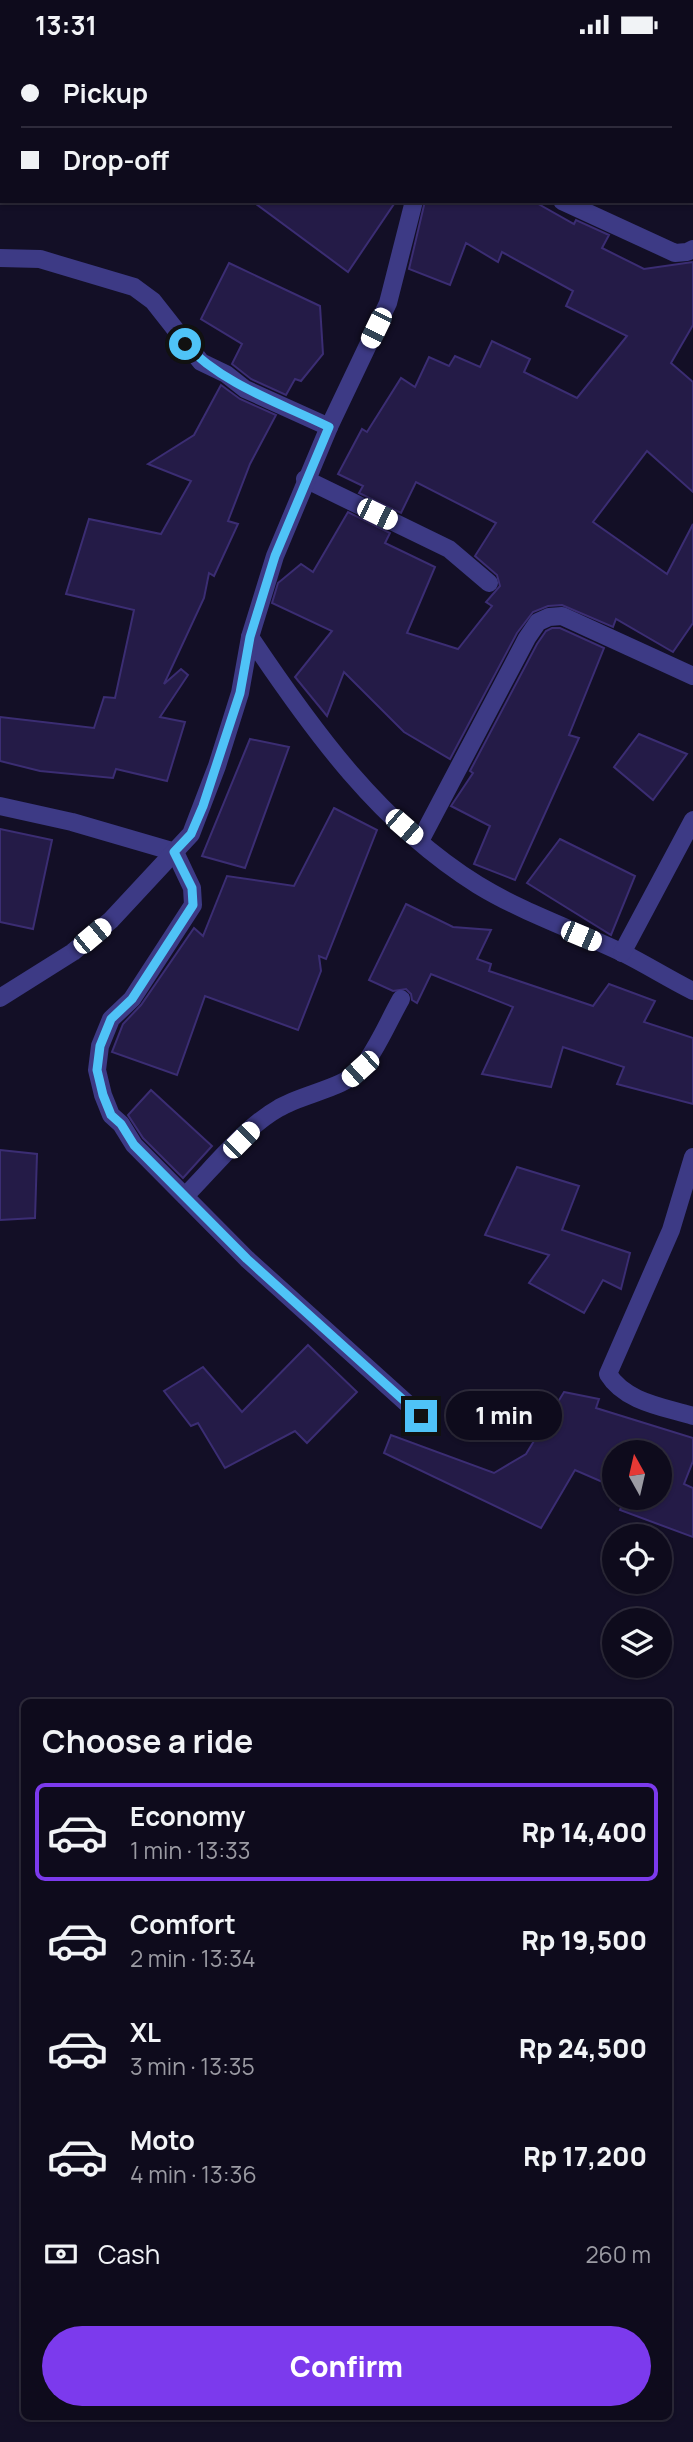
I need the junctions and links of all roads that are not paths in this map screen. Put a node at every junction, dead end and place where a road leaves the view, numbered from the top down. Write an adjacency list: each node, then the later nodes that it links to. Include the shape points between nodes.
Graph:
1 (413, 203): 5 (street, via 388,303)
2 (566, 203): 3 (street, via 675,253)
3 (693, 249)
4 (0, 258): 5 (street, via 40,259 134,287 153,301 201,362 244,389)
5 (329, 427): 6 (street)
6 (305, 479): 7 (street, via 449,549); 8 (street)
7 (489, 583)
8 (250, 637): 12 (street, via 343,766); 13 (street, via 240,693 203,806 191,834)
9 (693, 677): 12 (street, via 562,616 538,622)
10 (0, 806): 13 (street)
11 (693, 820): 14 (street)
12 (420, 841): 14 (street, via 477,885 539,918)
13 (174, 852): 16 (street, via 111,920 73,952); 19 (street, via 192,888 193,905 132,999 111,1019 97,1070 111,1115)
14 (622, 953): 15 (street)
15 (693, 991)
16 (0, 998)
17 (401, 999): 19 (street, via 349,1080 309,1093 269,1115)
18 (693, 1157): 21 (street, via 671,1230 608,1374 615,1386 633,1397)
19 (185, 1196): 20 (street, via 247,1259)
20 (421, 1416)
21 (693, 1416)

